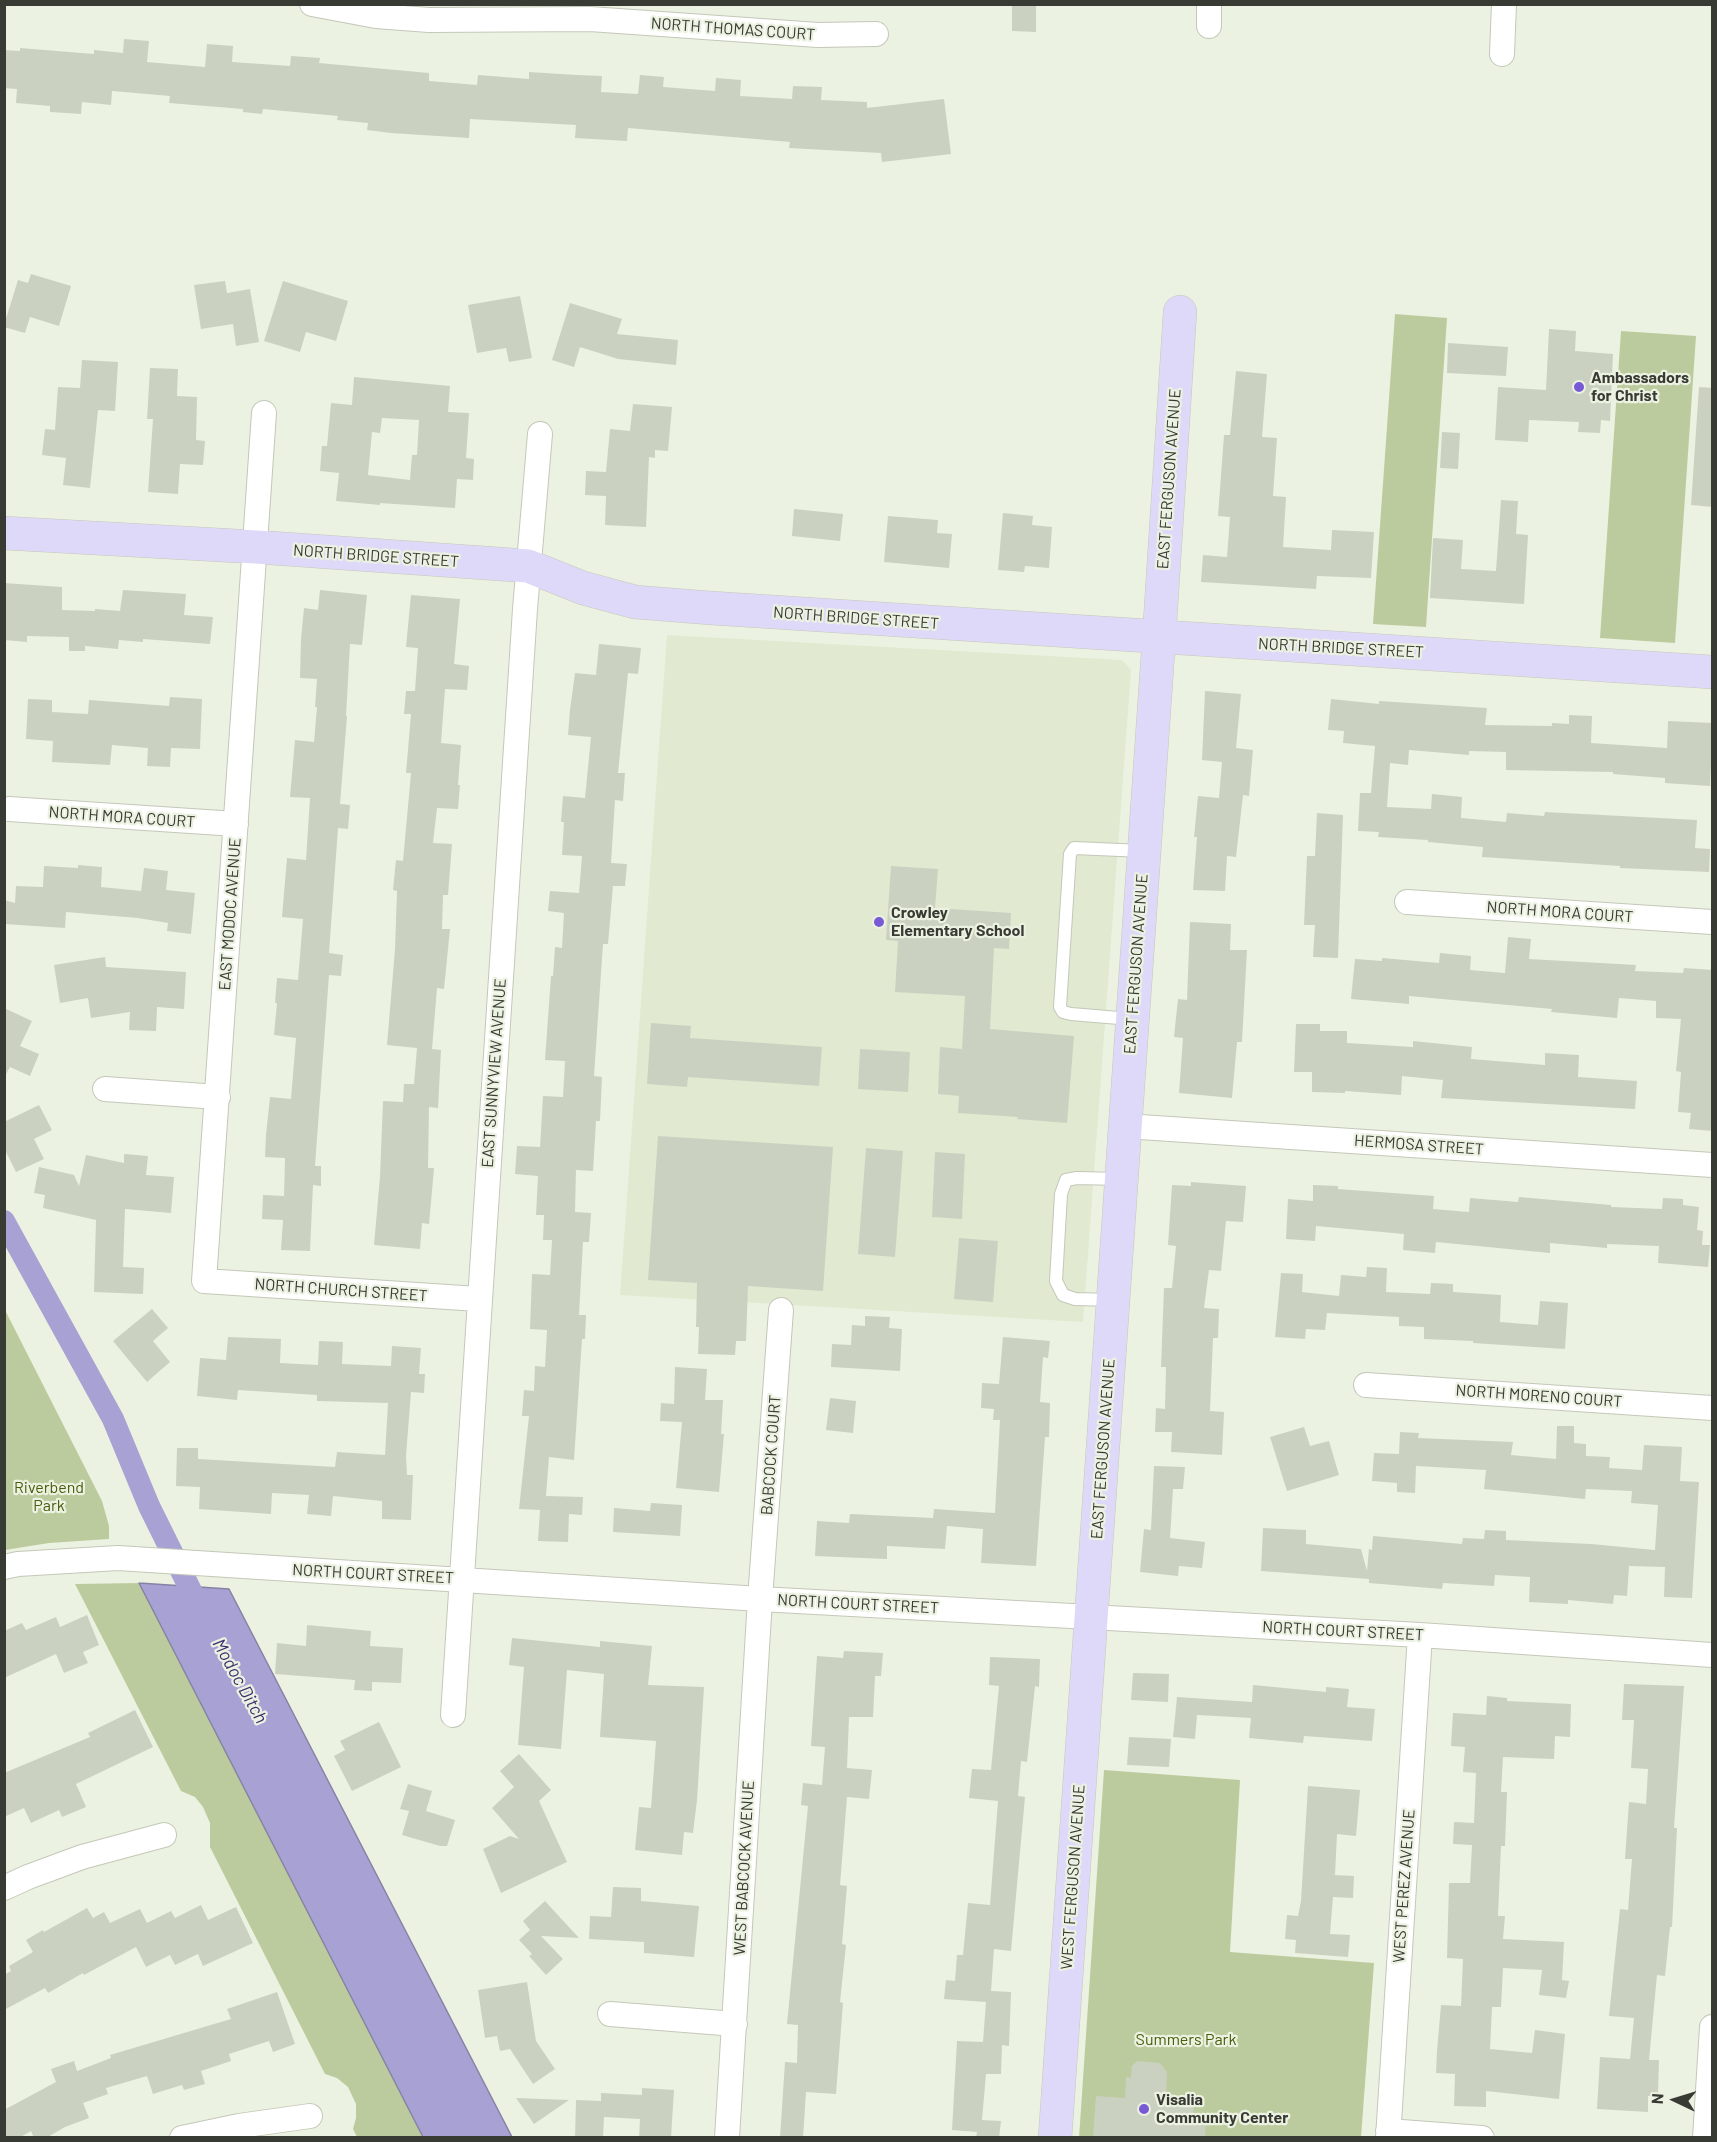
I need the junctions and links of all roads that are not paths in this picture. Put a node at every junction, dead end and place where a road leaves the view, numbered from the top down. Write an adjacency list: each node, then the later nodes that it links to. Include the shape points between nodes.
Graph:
1 (312, 4): 3 (street, NORTH THOMAS COURT, via 429,21)
2 (1503, 4): 5 (street)
3 (591, 12): 4 (street, NORTH THOMAS COURT, via 818,35)
4 (876, 34)
5 (1502, 54)
6 (1180, 312): 12 (street, EAST FERGUSON AVENUE)
7 (264, 413): 10 (street, EAST MODOC AVENUE)
8 (540, 434): 11 (street, EAST SUNNYVIEW AVENUE)
9 (4, 533): 10 (street, NORTH BRIDGE STREET)
10 (256, 547): 11 (street, NORTH BRIDGE STREET); 15 (street, EAST MODOC AVENUE)
11 (528, 566): 12 (street, NORTH BRIDGE STREET, via 583,588 635,602); 26 (street, EAST SUNNYVIEW AVENUE)
12 (1159, 638): 13 (street, NORTH BRIDGE STREET); 16 (street, EAST FERGUSON AVENUE)
13 (1713, 672)
14 (9, 809): 15 (street, NORTH MORA COURT)
15 (236, 824): 21 (street, EAST MODOC AVENUE)
16 (1144, 851): 19 (street, EAST FERGUSON AVENUE); 19 (lane, via 1074,848 1068,878 1060,1006 1063,1012 1071,1014)
17 (1407, 902): 18 (street, NORTH MORA COURT)
18 (1713, 922)
19 (1132, 1019): 22 (street, EAST FERGUSON AVENUE)
20 (105, 1089): 21 (street)
21 (218, 1096): 25 (street, EAST MODOC AVENUE)
22 (1125, 1126): 23 (street, HERMOSA STREET); 24 (street, EAST FERGUSON AVENUE)
23 (1713, 1165)
24 (1121, 1179): 27 (street, EAST FERGUSON AVENUE); 27 (lane, via 1066,1180 1061,1194 1056,1281 1063,1295)
25 (204, 1281): 26 (street, NORTH CHURCH STREET)
26 (478, 1299): 32 (street, EAST SUNNYVIEW AVENUE)
27 (1114, 1300): 34 (street, EAST FERGUSON AVENUE)
28 (781, 1310): 33 (street, BABCOCK COURT)
29 (1366, 1385): 30 (street, NORTH MORENO COURT)
30 (1713, 1408)
31 (4, 1567): 32 (street, NORTH COURT STREET, via 118,1558)
32 (460, 1580): 33 (street, NORTH COURT STREET); 37 (street, EAST SUNNYVIEW AVENUE)
33 (760, 1599): 34 (street, NORTH COURT STREET); 41 (street, WEST BABCOCK AVENUE)
34 (1090, 1616): 35 (street, NORTH COURT STREET); 47 (street, WEST FERGUSON AVENUE)
35 (1420, 1635): 36 (street, NORTH COURT STREET); 44 (street, WEST PEREZ AVENUE)
36 (1713, 1655)
37 (453, 1715)
38 (164, 1835): 39 (street, via 82,1857)
39 (4, 1888)
40 (610, 2014): 41 (street)
41 (735, 2024): 46 (street, WEST BABCOCK AVENUE)
42 (1713, 2028): 49 (street)
43 (310, 2116): 45 (street)
44 (1388, 2134): 48 (street)
45 (182, 2138)
46 (727, 2138)
47 (1055, 2138)
48 (1482, 2138)
49 (1705, 2138)

